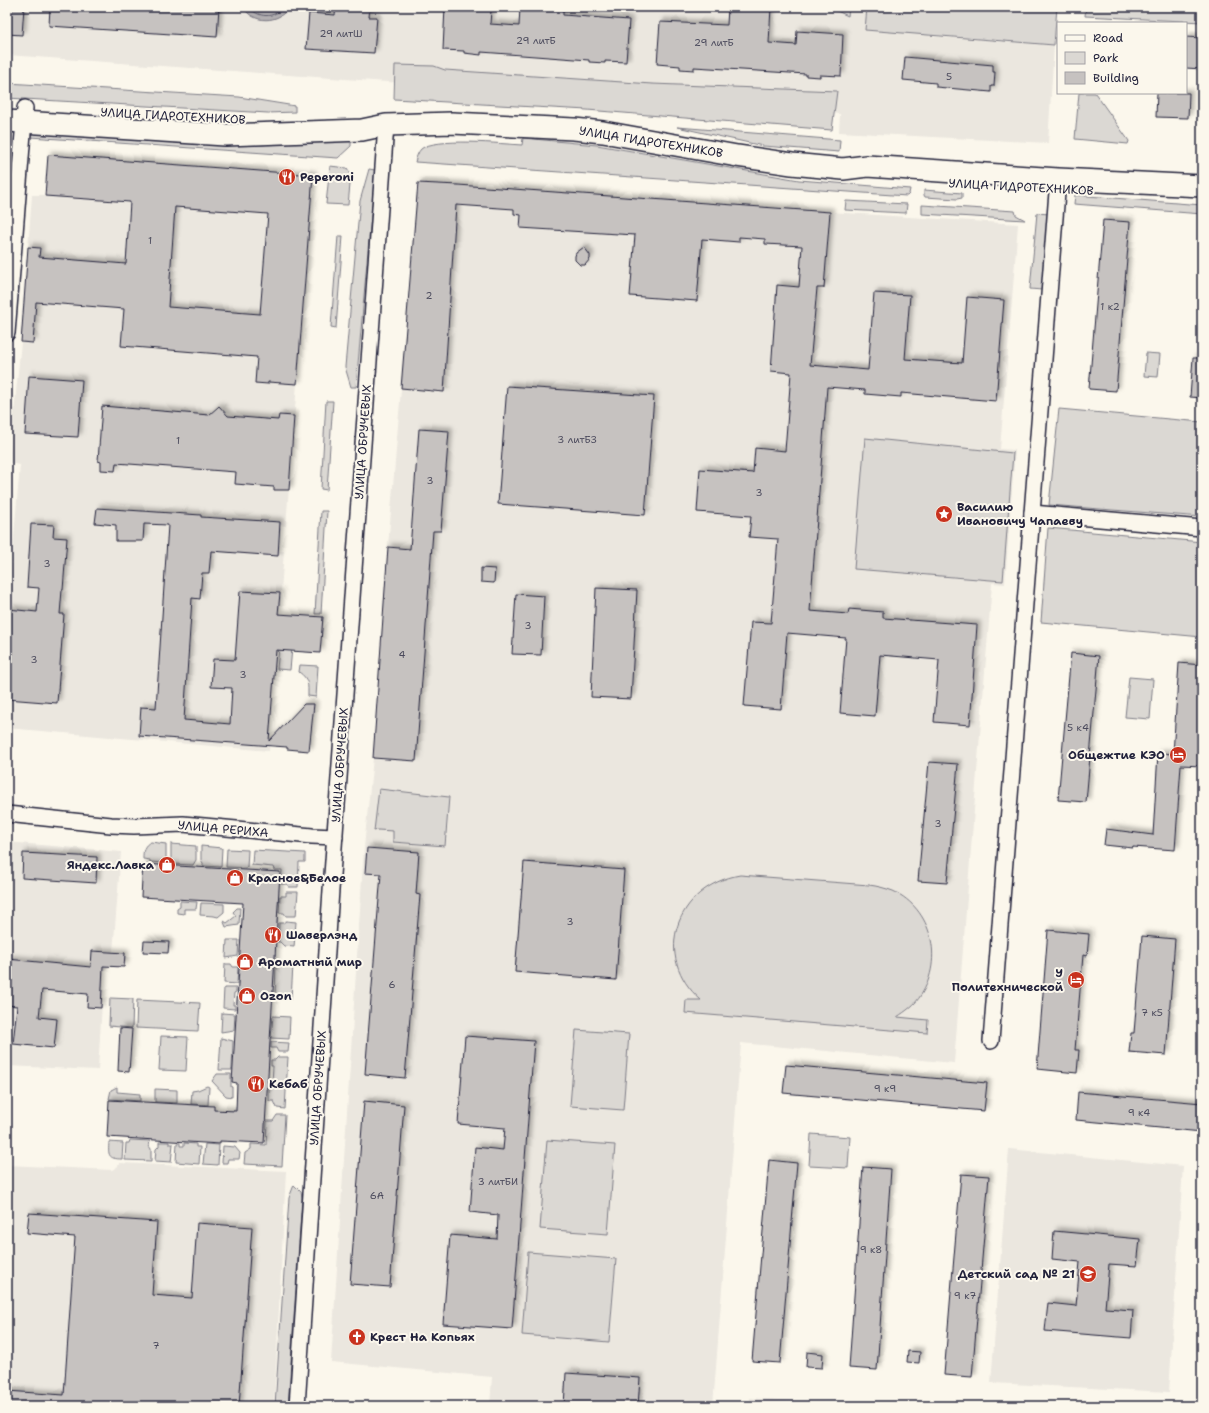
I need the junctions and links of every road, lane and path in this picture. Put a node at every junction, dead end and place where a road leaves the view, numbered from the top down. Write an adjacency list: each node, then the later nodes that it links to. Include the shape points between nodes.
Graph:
1 (16, 115): 2 (street, УЛИЦА ГИДРОТЕХНИКОВ, via 224,121 362,117); 6 (street)
2 (386, 124): 3 (street, УЛИЦА ГИДРОТЕХНИКОВ, via 452,123 581,129 776,162 843,169 868,166); 10 (street, УЛИЦА ОБРУЧЕВЫХ)
3 (1058, 184): 4 (street, УЛИЦА ГИДРОТЕХНИКОВ); 5 (street, УЛИЦА ГИДРОТЕХНИКОВ); 7 (street)
4 (1202, 186)
5 (1202, 196)
6 (7, 334)
7 (1032, 513): 8 (street); 11 (street)
8 (1202, 528)
9 (7, 814): 10 (street, УЛИЦА РЕРИХА, via 111,825 183,824)
10 (335, 837): 12 (street, УЛИЦА ОБРУЧЕВЫХ)
11 (991, 1041)
12 (297, 1406)

